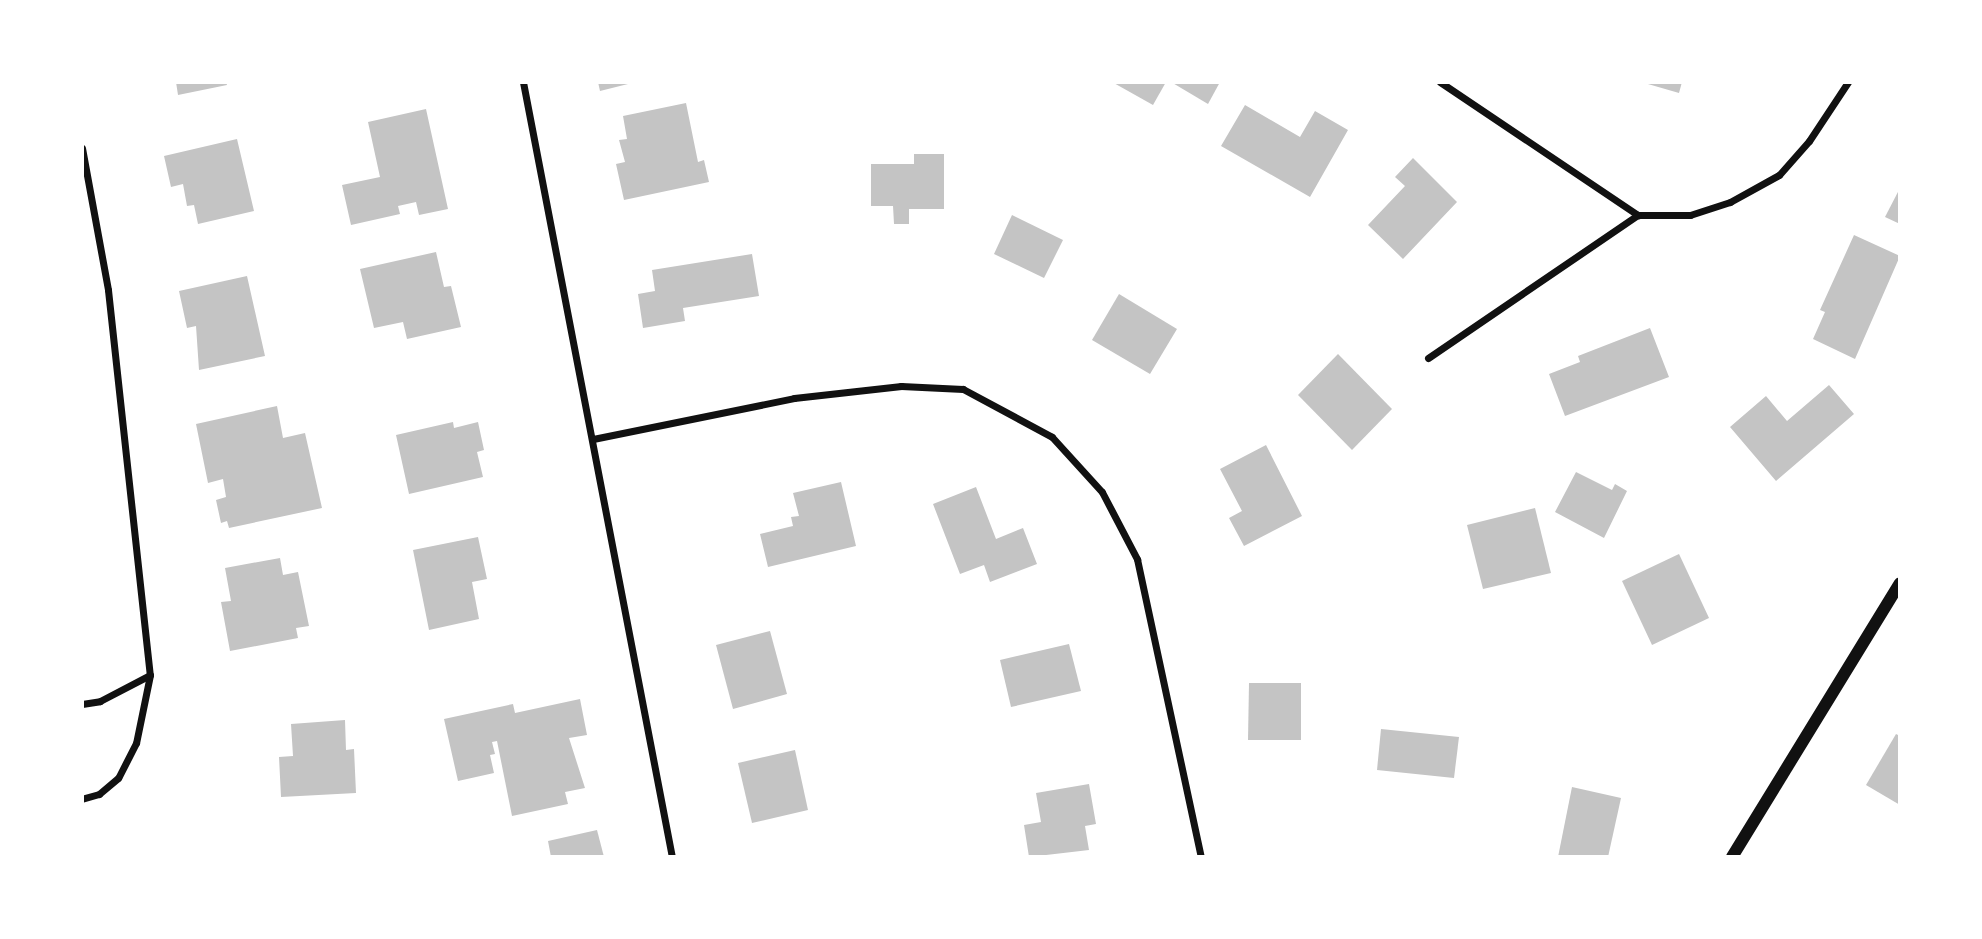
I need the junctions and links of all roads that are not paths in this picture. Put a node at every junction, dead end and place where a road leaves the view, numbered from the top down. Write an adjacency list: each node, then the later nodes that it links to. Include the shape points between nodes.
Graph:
1 (523, 82): 7 (street)
2 (1440, 82): 5 (street)
3 (1848, 82): 5 (street, via 1809,141 1779,174 1730,202 1690,215)
4 (82, 148): 9 (street, via 108,290)
5 (1638, 215): 6 (street)
6 (1428, 358)
7 (593, 439): 12 (street); 13 (street, via 794,398 901,386 962,389 1052,437 1102,492 1137,559)
8 (1900, 583): 14 (street)
9 (150, 675): 10 (street); 11 (street, via 136,743 118,778 99,794)
10 (82, 704)
11 (82, 799)
12 (672, 857)
13 (1201, 857)
14 (1732, 857)

